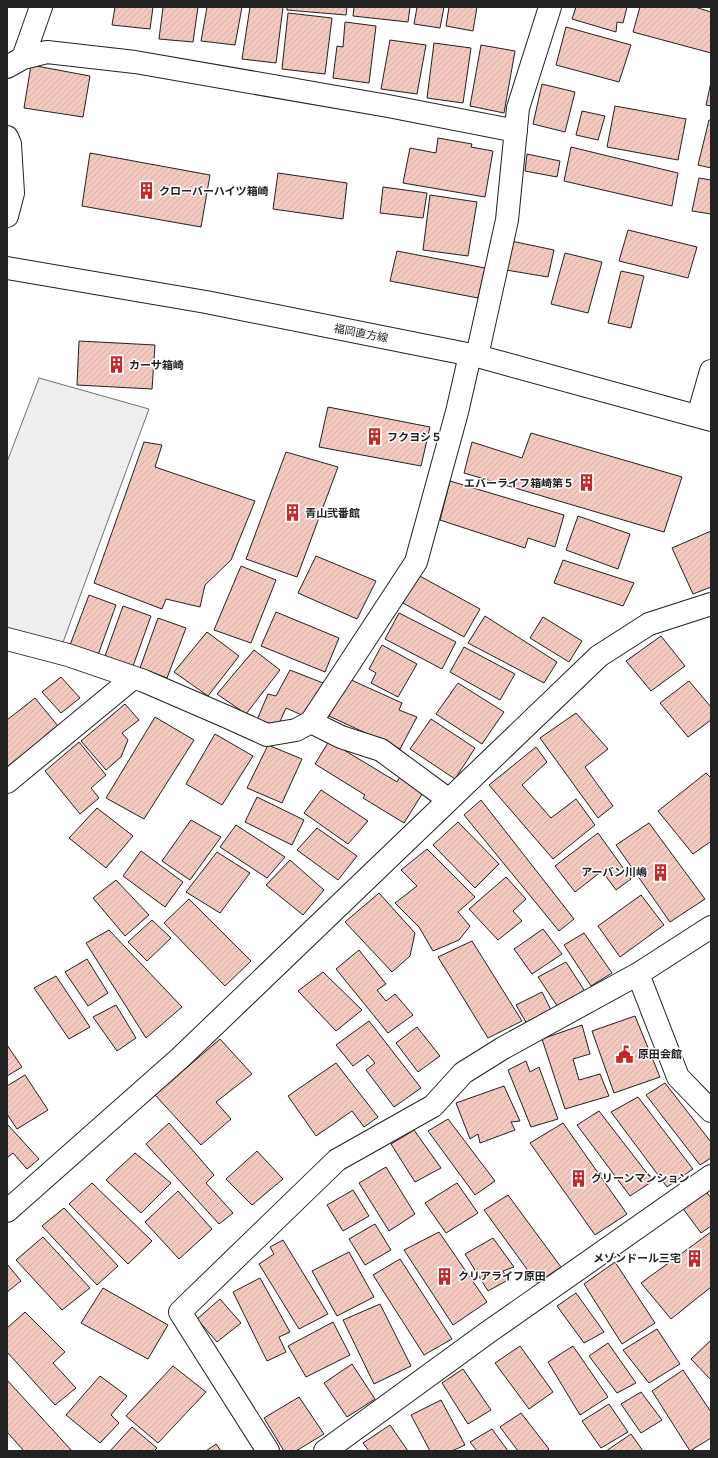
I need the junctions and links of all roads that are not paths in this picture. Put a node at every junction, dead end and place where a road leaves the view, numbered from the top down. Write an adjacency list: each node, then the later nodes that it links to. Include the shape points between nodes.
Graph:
1 (41, 7): 3 (street)
2 (550, 7): 4 (street, via 518,108)
3 (15, 63): 4 (street, via 47,52 135,62)
4 (516, 131): 8 (street, via 507,220)
5 (7, 137): 6 (street, via 10,144 13,193)
6 (7, 216)
7 (7, 268): 8 (street, 福岡直方線, via 206,302)
8 (474, 355): 10 (street, 福岡直方線); 14 (street, via 416,562)
9 (711, 371): 10 (street)
10 (705, 418)
11 (711, 604): 16 (street, via 650,624 599,656)
12 (7, 639): 13 (street)
13 (133, 678): 14 (street, via 267,736 296,730); 15 (street)
14 (311, 722): 16 (street, via 341,737 381,750)
15 (7, 782)
16 (449, 800): 21 (street, via 180,1058)
17 (711, 927): 18 (street)
18 (638, 974): 19 (street, via 678,1077); 22 (street, via 503,1048 463,1073 433,1106 337,1160 180,1312)
19 (711, 1111)
20 (711, 1176): 23 (street, via 487,1333)
21 (7, 1210)
22 (268, 1451)
23 (325, 1451)

